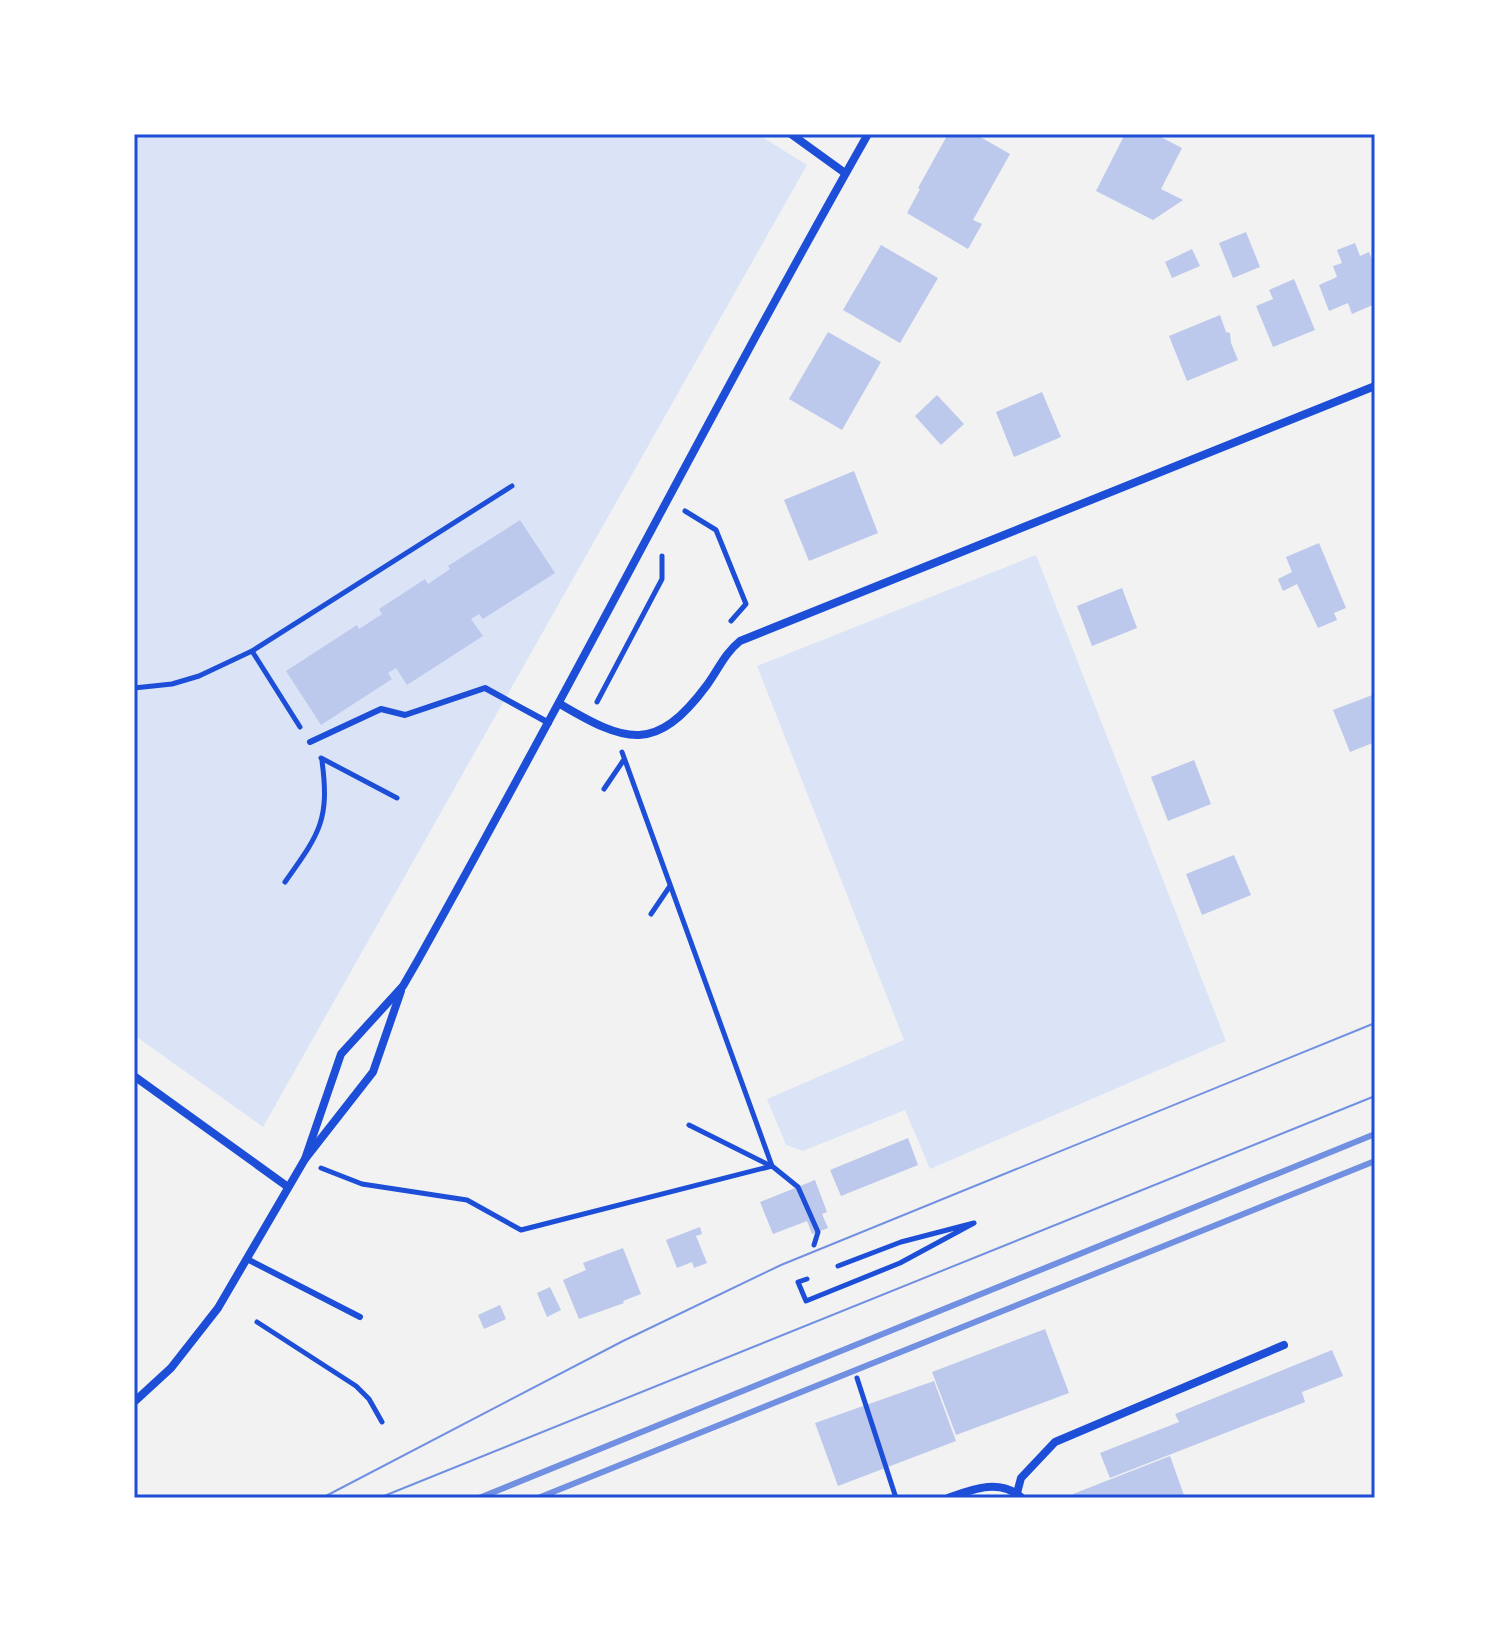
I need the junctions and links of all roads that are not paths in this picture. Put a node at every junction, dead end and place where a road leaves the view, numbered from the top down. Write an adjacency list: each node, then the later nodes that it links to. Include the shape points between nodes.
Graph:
1 (791, 134): 3 (street)
2 (868, 134): 3 (street)
3 (845, 173): 5 (street)
4 (1375, 386): 5 (street, via 740,641 693,703 652,734 620,735)
5 (560, 704): 6 (street)
6 (549, 723): 7 (lane, via 485,688 405,715 381,709); 8 (street)
7 (310, 742)
8 (403, 986): 10 (street, via 373,1072); 10 (street, via 341,1054)
9 (134, 1076): 11 (street)
10 (305, 1159): 11 (street)
11 (288, 1187): 12 (street)
12 (247, 1259): 13 (lane); 15 (street, via 218,1308)
13 (360, 1317)
14 (1284, 1345): 16 (street, via 1055,1442 1021,1478)
15 (134, 1402)
16 (1019, 1496): 17 (street, via 996,1485)
17 (948, 1498)

